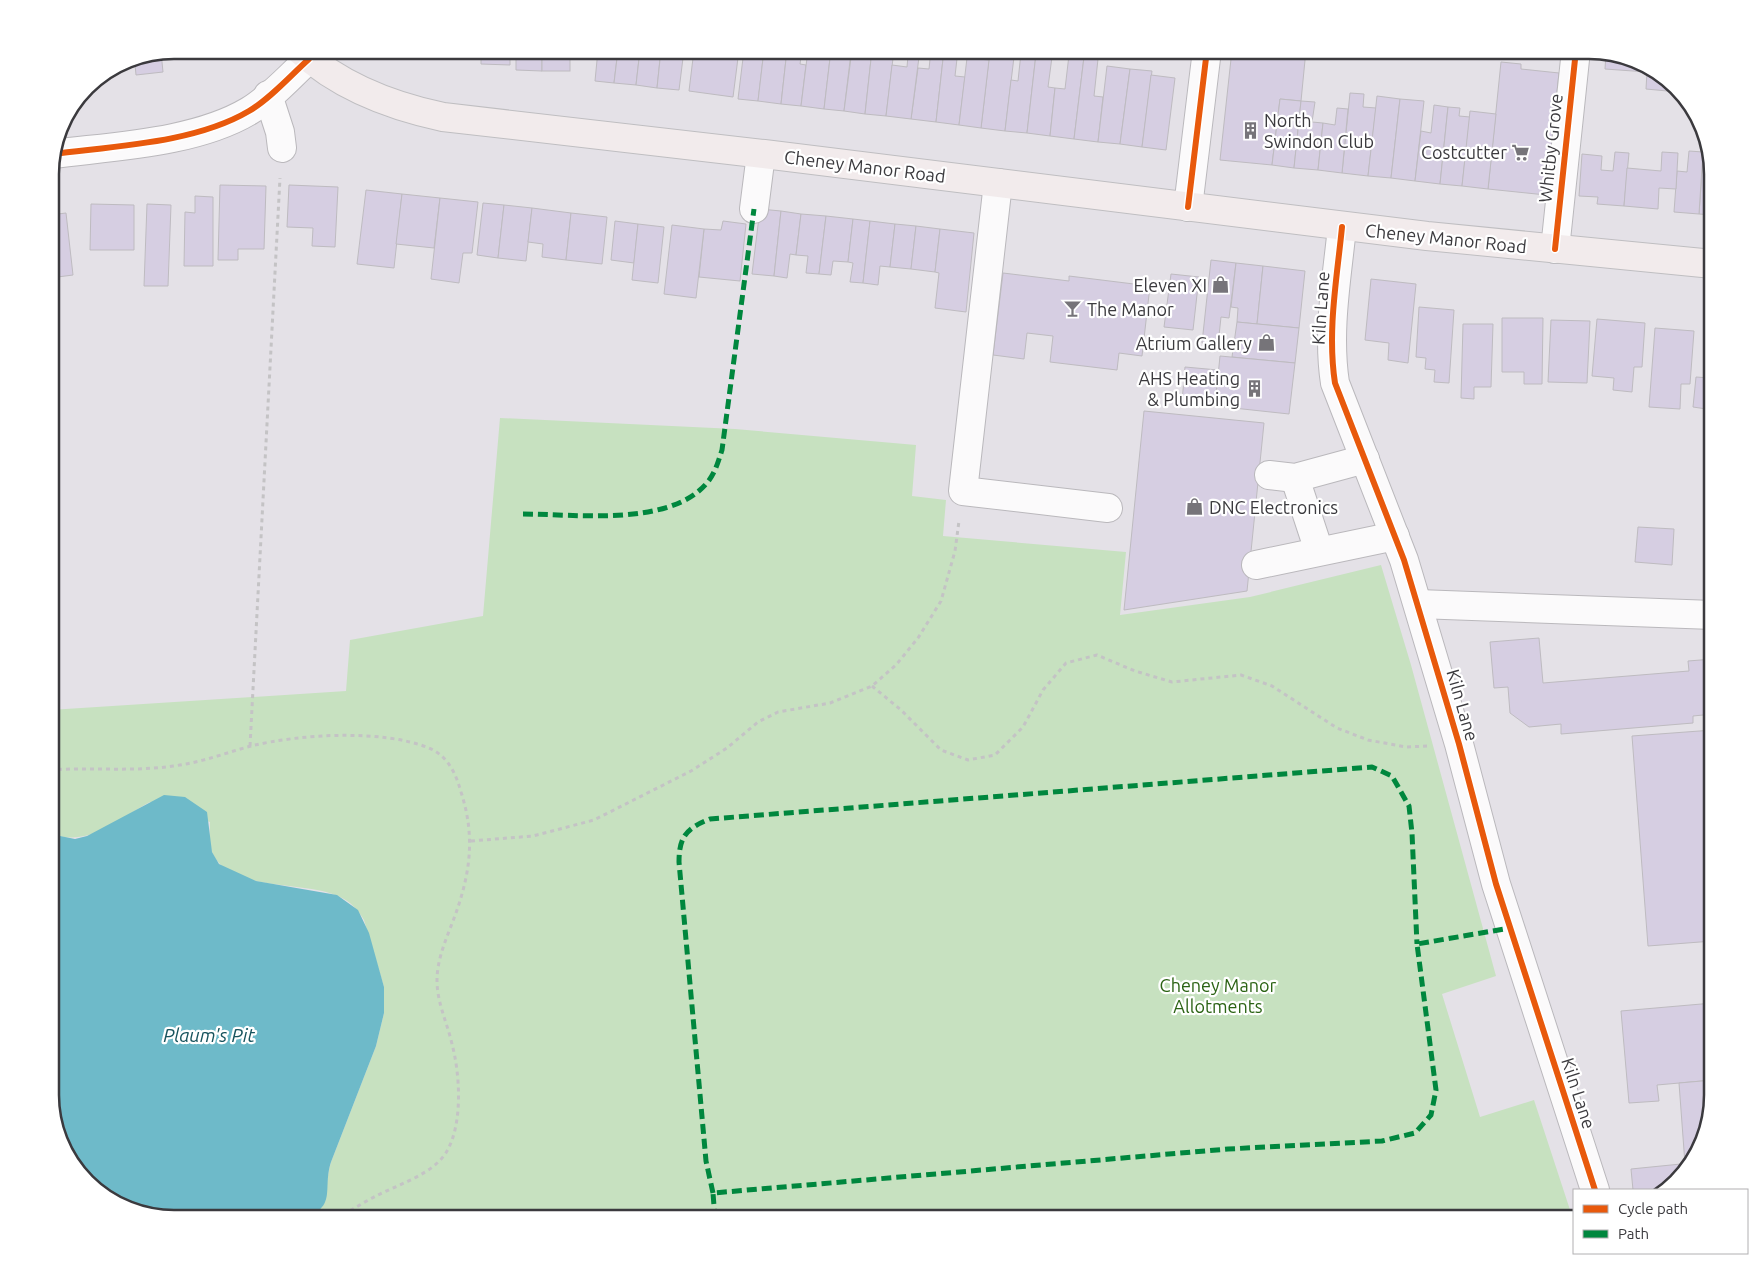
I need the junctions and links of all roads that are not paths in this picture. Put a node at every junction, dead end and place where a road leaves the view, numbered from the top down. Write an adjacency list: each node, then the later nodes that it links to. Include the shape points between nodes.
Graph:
1 (300, 59): 5 (street, Cheney Manor Road)
2 (310, 59): 8 (main road, Cheney Manor Road, via 331,74 395,105 443,117)
3 (1206, 59): 10 (street)
4 (1575, 59): 13 (street, Whitby Grove)
5 (268, 95): 6 (street); 7 (street, Cheney Manor Road, via 251,110 222,125 194,134)
6 (282, 148)
7 (61, 153)
8 (761, 154): 9 (main road, Cheney Manor Road); 11 (street)
9 (998, 183): 10 (main road, Cheney Manor Road); 16 (street, via 963,491)
10 (1188, 207): 12 (main road, Cheney Manor Road)
11 (754, 210)
12 (1342, 227): 13 (main road, Cheney Manor Road); 15 (street, Kiln Lane, via 1332,323 1332,358 1335,383)
13 (1555, 249): 14 (main road, Cheney Manor Road)
14 (1704, 263)
15 (1365, 459): 17 (street, Kiln Lane); 18 (street, via 1282,477)
16 (1108, 508)
17 (1394, 536): 18 (street); 20 (street, Kiln Lane)
18 (1318, 551): 19 (street)
19 (1256, 565)
20 (1418, 604): 21 (street); 22 (street, Kiln Lane, via 1496,884)
21 (1704, 615)
22 (1595, 1189)

